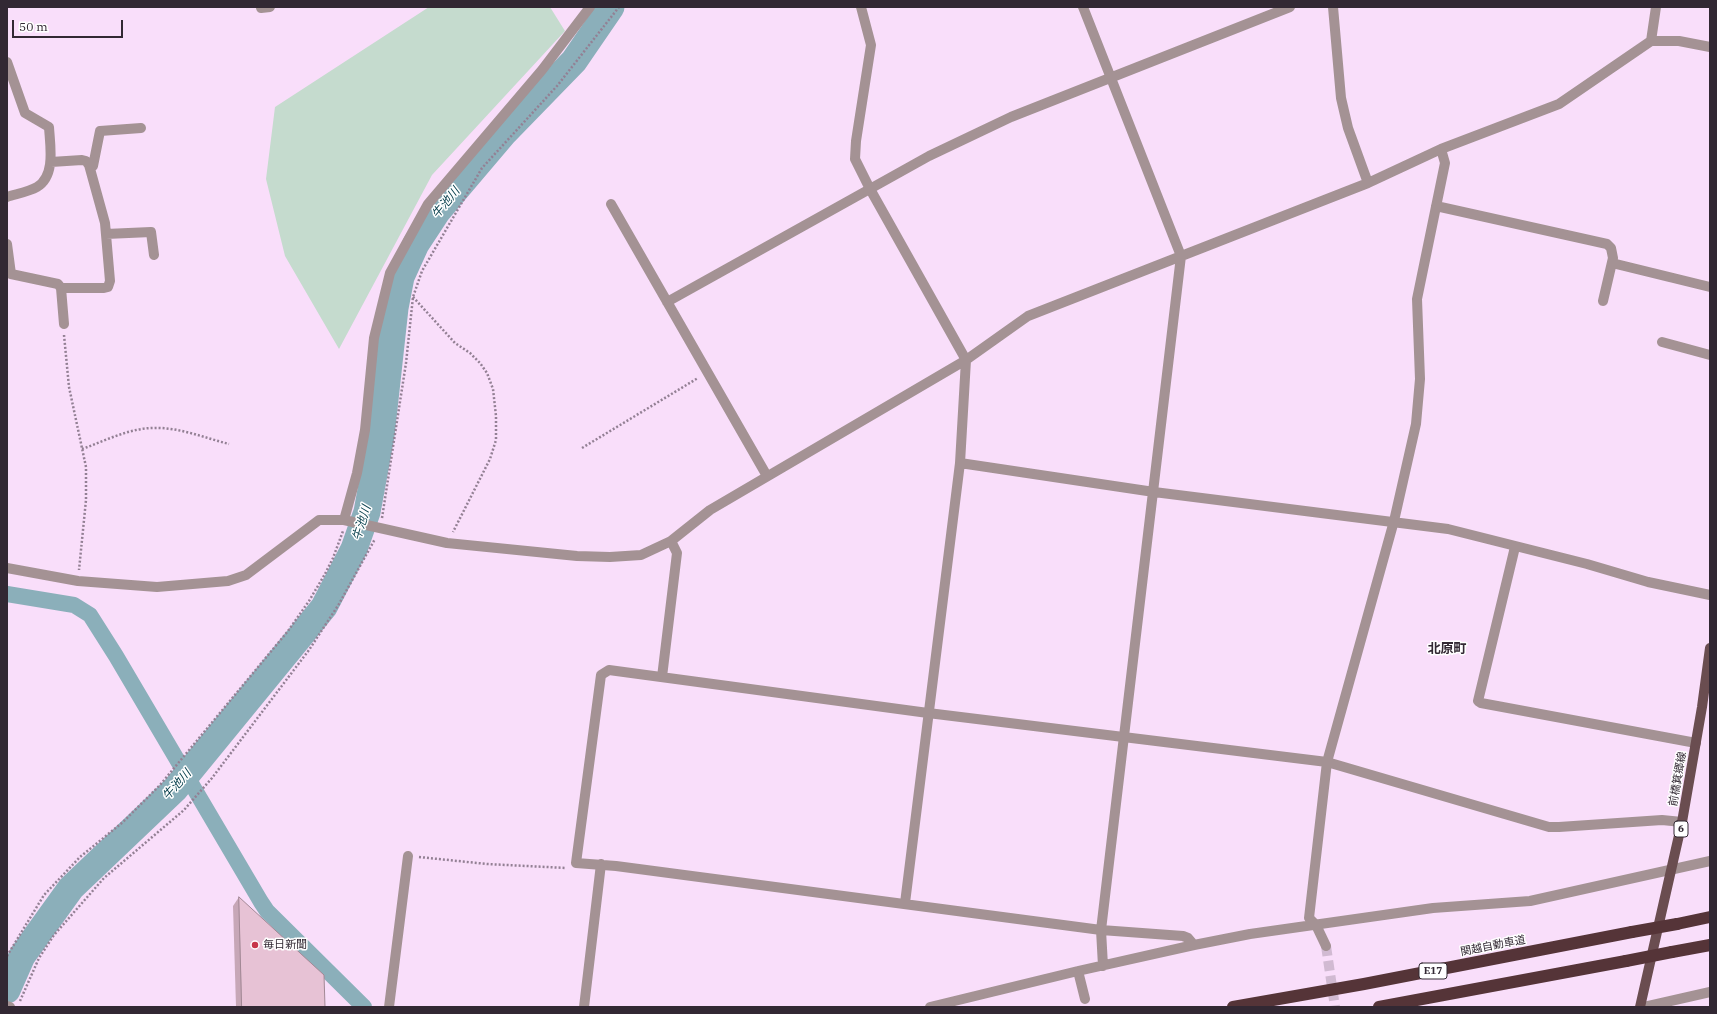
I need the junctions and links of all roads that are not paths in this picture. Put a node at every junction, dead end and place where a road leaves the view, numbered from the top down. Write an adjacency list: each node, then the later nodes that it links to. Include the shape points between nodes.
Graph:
1 (590, 7): 36 (street, via 542,70 428,204 390,273 374,338 365,430)
2 (861, 7): 16 (street, via 871,45 855,159)
3 (1083, 7): 10 (street)
4 (1290, 7): 10 (street)
5 (1332, 7): 15 (street, via 1341,98 1348,128)
6 (1656, 7): 7 (street)
7 (1651, 41): 8 (street, via 1679,41); 12 (street, via 1559,104)
8 (1710, 47)
9 (7, 62): 13 (street, via 25,113 49,127)
10 (1111, 77): 16 (street, via 1011,117 929,156); 23 (street)
11 (141, 128): 14 (street, via 100,131 93,166)
12 (1441, 149): 15 (street); 19 (street, via 1445,164)
13 (51, 162): 14 (street, via 82,160 86,161); 17 (street, via 44,180 37,187)
14 (90, 168): 20 (street)
15 (1368, 183): 23 (street)
16 (870, 189): 27 (street); 32 (street)
17 (7, 197)
18 (611, 204): 27 (street)
19 (1436, 206): 24 (street, via 1607,244 1613,252); 37 (street, via 1417,300 1420,379 1416,424)
20 (106, 234): 22 (street, via 151,232); 26 (street, via 110,281 108,286)
21 (7, 244): 26 (street, via 11,274 58,284)
22 (154, 255)
23 (1181, 256): 32 (street, via 1028,316); 35 (street)
24 (1612, 263): 25 (street); 28 (street)
25 (1710, 287)
26 (61, 288): 29 (street)
27 (667, 302): 34 (street)
28 (1604, 302)
29 (64, 324)
30 (1662, 342): 31 (street)
31 (1710, 355)
32 (966, 360): 33 (street); 34 (street)
33 (960, 463): 35 (street); 44 (street)
34 (767, 476): 38 (street, via 710,510)
35 (1154, 492): 37 (street); 45 (street)
36 (348, 521): 38 (street, via 447,543 577,556 641,555); 40 (street, via 319,520 246,575 228,580 157,587 78,581)
37 (1394, 521): 39 (street, via 1448,529); 47 (street)
38 (671, 541): 43 (street, via 677,553)
39 (1515, 547): 41 (street, via 1648,582); 46 (street, via 1478,701)
40 (7, 568)
41 (1710, 595)
42 (1710, 648): 46 (main road, 前橋箕郷線 / 6)
43 (662, 677): 44 (street); 51 (street, via 609,670 601,675 576,863)
44 (928, 713): 45 (street); 53 (street)
45 (1123, 736): 47 (street); 56 (street)
46 (1696, 743): 48 (main road, 前橋箕郷線 / 6)
47 (1327, 762): 48 (street, via 1549,827 1662,820); 55 (street, via 1309,918)
48 (1682, 822): 52 (main road, 前橋箕郷線 / 6)
49 (408, 856): 66 (street)
50 (1710, 861): 52 (street)
51 (601, 864): 53 (street); 67 (street)
52 (1673, 869): 55 (street, via 1530,901 1433,908); 71 (main road, 前橋箕郷線 / 6)
53 (905, 903): 56 (street)
54 (1710, 917): 69 (highway, 関越自動車道 / E17, bridge)
55 (1316, 925): 57 (street); 59 (street)
56 (1101, 930): 57 (street, via 1183,936); 60 (street)
57 (1194, 945): 60 (street)
58 (1710, 945): 70 (highway, E17, bridge)
59 (1326, 946)
60 (1103, 966): 61 (street)
61 (1078, 971): 63 (street); 68 (street)
62 (1710, 992): 72 (street)
63 (1085, 999)
64 (7, 1006): 65 (street)
65 (10, 1007)
66 (389, 1007)
67 (584, 1007)
68 (930, 1007)
69 (1233, 1007)
70 (1379, 1007)
71 (1640, 1007)
72 (1644, 1007)

